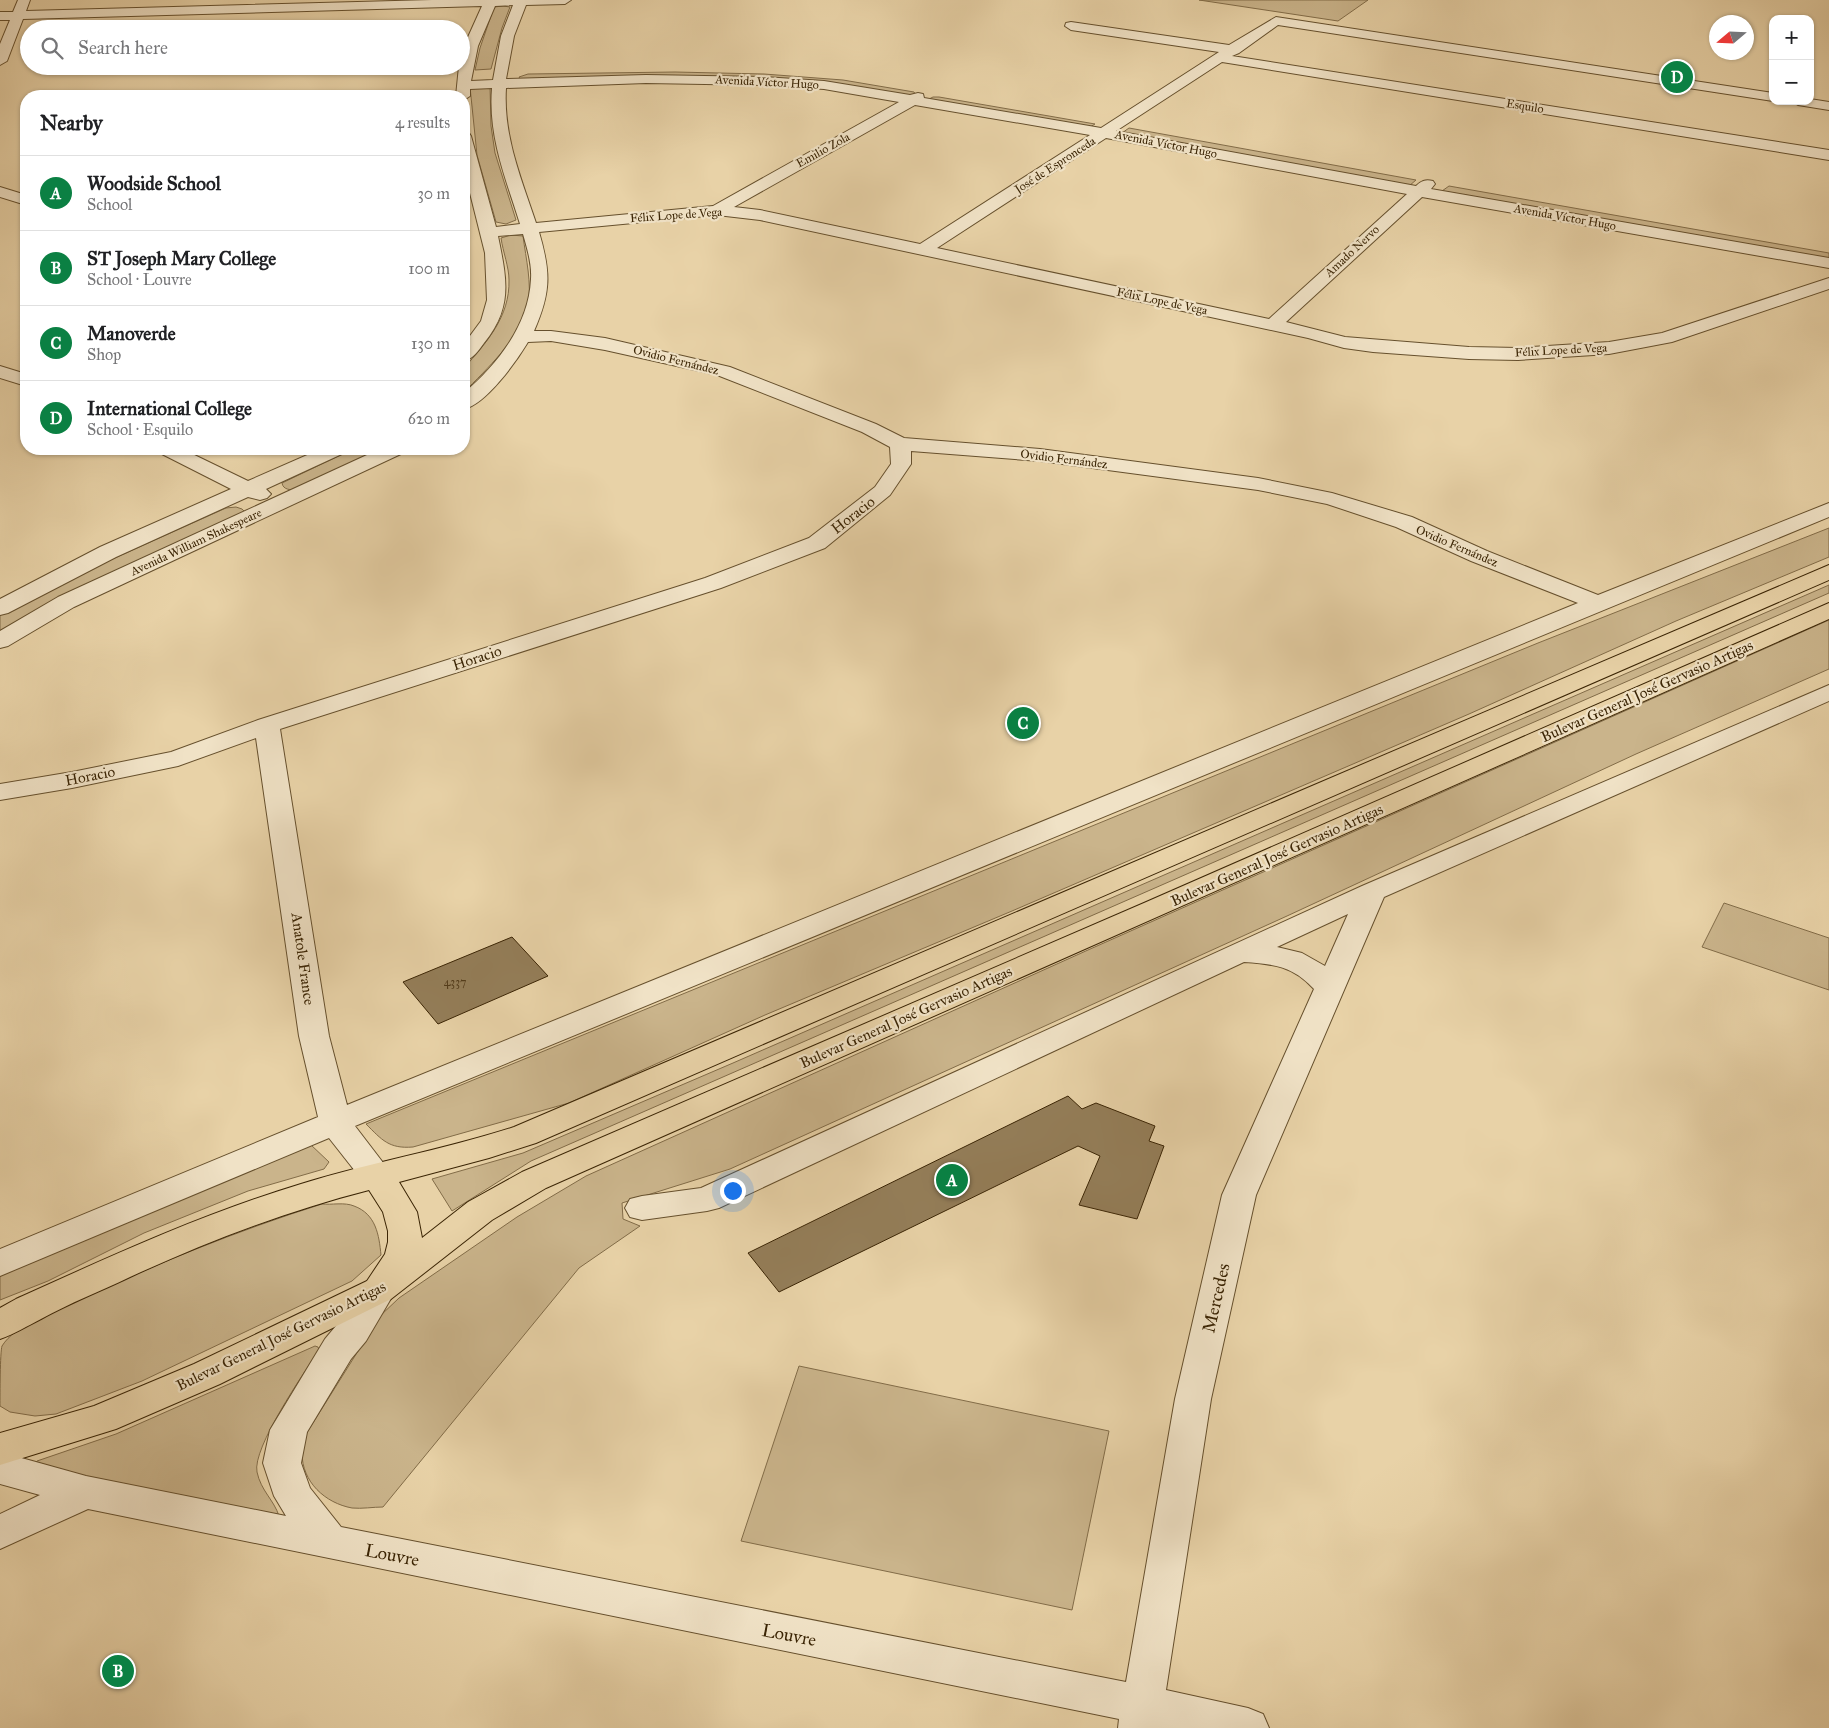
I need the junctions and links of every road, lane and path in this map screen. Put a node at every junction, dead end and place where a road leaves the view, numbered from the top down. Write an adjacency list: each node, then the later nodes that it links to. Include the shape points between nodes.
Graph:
1 (24, 0): 6 (street)
2 (565, 0): 4 (street)
3 (491, 1): 4 (street); 5 (street); 10 (street, via 479,21)
4 (521, 1): 12 (street, via 503,48)
5 (250, 5): 6 (street)
6 (20, 15): 7 (street); 11 (street)
7 (0, 16)
8 (1071, 26): 9 (street, Esquilo)
9 (1228, 54): 15 (street, José de Espronceda, via 1276,22); 19 (street, José de Espronceda); 21 (street, Esquilo)
10 (470, 57)
11 (0, 61)
12 (499, 78): 13 (street); 14 (street, Avenida Víctor Hugo, via 662,70 755,71 844,77); 16 (street, Avenida Víctor Hugo, via 764,81 824,85); 28 (street, via 504,153)
13 (463, 85)
14 (930, 91): 16 (street, Emilio Zola); 19 (street, Avenida Víctor Hugo)
15 (1769, 96)
16 (914, 100): 20 (street, Avenida Víctor Hugo); 27 (street, Emilio Zola)
17 (1814, 104): 18 (street)
18 (1829, 106)
19 (1120, 123): 20 (street, José de Espronceda); 22 (street, Avenida Víctor Hugo)
20 (1105, 133): 23 (street, Avenida Víctor Hugo); 31 (street, José de Espronceda)
21 (1829, 155)
22 (1433, 179): 23 (street, Amado Nervo); 30 (street, Avenida Víctor Hugo)
23 (1417, 191): 32 (street, Avenida Víctor Hugo); 34 (street, Amado Nervo)
24 (0, 192): 26 (street)
25 (470, 195): 29 (street)
26 (20, 198)
27 (717, 210): 28 (street, Félix Lope de Vega); 31 (street, Félix Lope de Vega, via 760,215)
28 (530, 229): 29 (street, Félix Lope de Vega); 35 (street, via 540,278 536,307)
29 (490, 232): 36 (street, via 496,307)
30 (1829, 249)
31 (922, 250): 34 (street, Félix Lope de Vega)
32 (1829, 262)
33 (1829, 283): 34 (street, Félix Lope de Vega, via 1666,338 1609,348 1518,354 1418,350 1344,342)
34 (1273, 325)
35 (524, 337): 39 (street, via 496,372); 40 (street, Ovidio Fernández, via 551,336 604,344 723,371 870,428)
36 (470, 348)
37 (0, 372): 38 (street)
38 (20, 376)
39 (470, 397)
40 (900, 444): 48 (street, Ovidio Fernández, via 1050,456 1258,484 1332,499 1404,522); 53 (street, Horacio, via 901,464 884,491 817,542 713,583)
41 (178, 455): 44 (street)
42 (324, 455): 44 (street, Avenida William Shakespeare)
43 (383, 455): 45 (street, Avenida William Shakespeare)
44 (250, 489): 45 (street); 49 (street, Avenida William Shakespeare, via 108,552)
45 (280, 503): 51 (street, Avenida William Shakespeare, via 66,602)
46 (1829, 509): 48 (street)
47 (1829, 572): 59 (main road, via 525,1135)
48 (1600, 604): 58 (street)
49 (0, 608)
50 (1829, 610): 62 (main road, Bulevar General José Gervasio Artigas, via 534,1180 480,1211)
51 (0, 641)
52 (1829, 692): 55 (street)
53 (267, 725): 54 (street, Horacio, via 178,758); 58 (street, Anatole France, via 314,1036)
54 (0, 792)
55 (1372, 892): 56 (street); 57 (street, Mercedes)
56 (1243, 953): 57 (street, via 1281,955 1302,964); 60 (street, via 707,1200)
57 (1330, 988): 69 (street, Mercedes, via 1239,1195 1193,1399)
58 (335, 1123): 59 (street, Anatole France); 61 (street)
59 (378, 1177): 62 (main road, via 397,1204 405,1228 404,1252); 63 (main road, via 310,1193 229,1221 148,1254)
60 (642, 1208)
61 (0, 1263)
62 (379, 1290): 64 (main road, Bulevar General José Gervasio Artigas, via 207,1374 103,1418); 68 (street, via 288,1430 282,1463 293,1496)
63 (0, 1325)
64 (0, 1449)
65 (0, 1468): 66 (street, Louvre)
66 (86, 1492): 67 (street); 68 (street, Louvre)
67 (0, 1532)
68 (330, 1542): 69 (street, Louvre, via 989,1675)
69 (1141, 1716): 70 (street, Louvre)
70 (1248, 1728)

